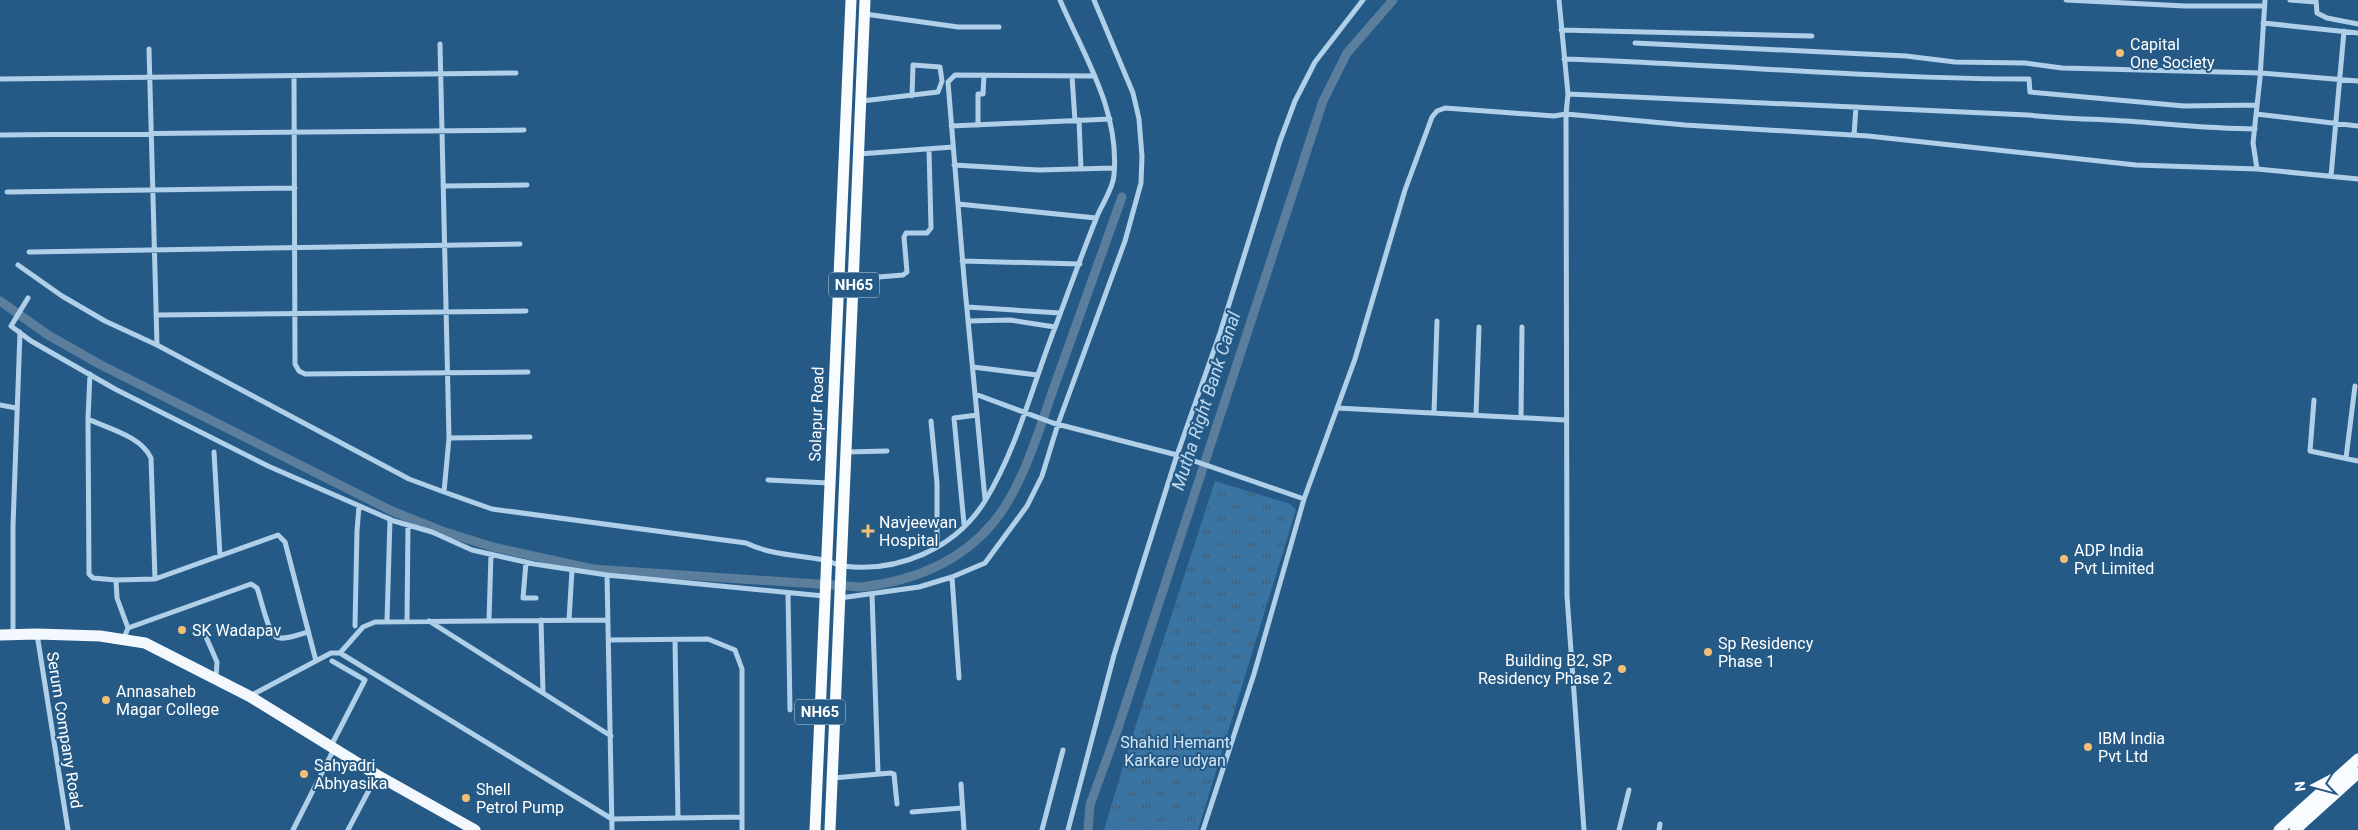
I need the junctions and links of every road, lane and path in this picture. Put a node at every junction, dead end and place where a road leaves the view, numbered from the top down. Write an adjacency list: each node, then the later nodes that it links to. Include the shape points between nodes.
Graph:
1 (850, 0): 122 (highway, Solapur Road / NH65)
2 (865, 0): 11 (highway, Solapur Road / NH65)
3 (1060, 0): 29 (street)
4 (1094, 0): 112 (street, via 1133,93 1139,119 1141,183 1125,241)
5 (1363, 0): 118 (street, via 1315,62 1295,101 1220,334)
6 (1559, 0): 15 (street)
7 (2066, 0): 10 (street, via 2185,6)
8 (2290, 0): 9 (street)
9 (2316, 1): 13 (street, via 2317,13)
10 (2264, 3): 12 (street)
11 (864, 14): 14 (street, via 958,27); 36 (highway, Solapur Road / NH65)
12 (2263, 23): 16 (street); 24 (street)
13 (2358, 24)
14 (999, 27)
15 (1561, 30): 18 (street); 22 (street)
16 (2344, 31): 17 (street); 32 (street)
17 (2358, 33)
18 (1812, 36)
19 (440, 44): 25 (street)
20 (1635, 44): 24 (street, via 1906,56 2062,68)
21 (149, 49): 30 (street)
22 (1564, 59): 34 (street); 37 (street, via 1673,62 1935,79 2029,80 2030,92 2184,106)
23 (516, 73): 25 (street)
24 (2260, 73): 32 (street); 37 (street)
25 (441, 74): 27 (street); 48 (street)
26 (984, 75): 28 (street); 44 (street, via 983,94 978,94); 45 (street, via 955,75 951,78 948,89)
27 (294, 76): 30 (street); 50 (street)
28 (1072, 76): 29 (street); 42 (street)
29 (1095, 76): 41 (street)
30 (150, 77): 31 (street); 51 (street)
31 (0, 79)
32 (2339, 80): 33 (street); 43 (street)
33 (2358, 82)
34 (1568, 94): 38 (street); 39 (street)
35 (912, 96): 35 (street, via 913,65 940,67 940,90); 36 (street)
36 (862, 100): 56 (highway, Solapur Road / NH65)
37 (2257, 105): 40 (street)
38 (1856, 107): 47 (street); 53 (street)
39 (1566, 114): 53 (street); 103 (street, via 1554,116 1445,108 1432,117); 110 (street)
40 (2256, 114): 43 (street); 47 (street)
41 (1110, 118): 42 (street); 58 (street)
42 (1077, 121): 44 (street); 59 (street)
43 (2336, 122): 46 (street); 61 (street)
44 (978, 125): 45 (street)
45 (951, 126): 54 (street)
46 (2358, 126)
47 (2255, 129): 60 (street, via 2253,143)
48 (442, 130): 49 (street); 50 (street); 64 (street)
49 (524, 130)
50 (294, 132): 51 (street); 65 (street)
51 (151, 134): 52 (street); 66 (street)
52 (0, 135)
53 (1854, 135): 60 (street, via 2136,165)
54 (953, 147): 55 (street); 57 (street)
55 (929, 149): 56 (street); 78 (street, via 931,228 927,233 906,233 907,272 904,275)
56 (859, 154): 78 (highway, Solapur Road / NH65)
57 (954, 165): 59 (street); 68 (street)
58 (1114, 168): 59 (street); 69 (street, via 1113,181)
59 (1081, 169)
60 (2257, 169): 61 (street)
61 (2331, 176): 62 (street)
62 (2358, 179)
63 (527, 184): 64 (street)
64 (443, 186): 71 (street)
65 (295, 188): 66 (street); 72 (street)
66 (153, 190): 67 (street); 73 (street)
67 (7, 192)
68 (958, 204): 69 (street); 75 (street)
69 (1096, 218): 76 (street)
70 (520, 244): 71 (street)
71 (444, 245): 72 (street); 82 (street)
72 (295, 247): 73 (street); 84 (street)
73 (154, 249): 74 (street); 85 (street)
74 (29, 252)
75 (962, 261): 76 (street); 80 (street)
76 (1080, 264): 83 (street)
77 (18, 266): 92 (street, via 105,321)
78 (854, 279): 117 (highway, Solapur Road / NH65)
79 (27, 300): 91 (street, via 11,326)
80 (967, 307): 83 (street); 86 (street)
81 (526, 311): 82 (street)
82 (446, 312): 84 (street); 95 (street)
83 (1060, 313): 88 (street)
84 (297, 314): 85 (street); 95 (street, via 295,364 305,374)
85 (157, 315): 92 (street)
86 (969, 321): 88 (street, via 1010,320); 93 (street)
87 (1437, 321): 105 (street)
88 (1055, 327): 97 (street)
89 (1479, 327): 106 (street)
90 (1522, 327): 108 (street)
91 (20, 332): 96 (street); 102 (street)
92 (158, 346): 123 (street, via 409,478)
93 (973, 366): 97 (street); 99 (street)
94 (528, 372): 95 (street)
95 (447, 373): 114 (street)
96 (90, 374): 109 (street); 126 (street, via 268,466)
97 (1038, 376): 104 (street)
98 (2355, 386): 119 (street)
99 (975, 394): 104 (street); 107 (street)
100 (2314, 400): 119 (street, via 2310,451)
101 (0, 405): 102 (street)
102 (16, 408): 157 (street)
103 (1337, 408): 105 (street); 124 (street)
104 (1025, 410): 112 (street); 125 (street)
105 (1434, 413): 106 (street)
106 (1476, 415): 108 (street)
107 (977, 416): 125 (street); 128 (street, via 954,418)
108 (1521, 417): 110 (street)
109 (88, 419): 139 (street, via 138,442 147,449 151,458); 140 (street, via 88,574 93,578)
110 (1565, 420): 198 (street, via 1567,596)
111 (930, 421): 130 (street, via 937,483)
112 (1056, 423): 118 (street); 138 (street, via 1035,492 993,556)
113 (530, 437): 114 (street)
114 (448, 438): 123 (street)
115 (887, 451): 117 (street)
116 (214, 452): 132 (street)
117 (846, 452): 135 (highway, Solapur Road / NH65)
118 (1176, 455): 124 (street); 196 (street, via 1114,655)
119 (2346, 458): 120 (street)
120 (2358, 461)
121 (768, 480): 122 (street)
122 (830, 483): 134 (highway, Solapur Road / NH65)
123 (444, 492): 134 (street, via 492,509 746,543 763,551)
124 (1304, 499): 197 (street, via 1254,674)
125 (986, 500): 128 (street)
126 (359, 506): 127 (street); 153 (street)
127 (390, 519): 129 (street); 150 (street)
128 (964, 524): 130 (street)
129 (408, 525): 131 (street); 151 (street)
130 (937, 547): 135 (street, via 902,563)
131 (491, 554): 133 (street); 146 (street)
132 (220, 556): 139 (street); 155 (street, via 273,535 282,537)
133 (526, 562): 136 (street); 145 (street, via 523,598)
134 (826, 565): 135 (street); 143 (highway, Solapur Road / NH65)
135 (841, 568): 144 (highway, Solapur Road / NH65)
136 (572, 570): 137 (street); 148 (street)
137 (606, 575): 141 (street); 149 (street)
138 (952, 577): 142 (street); 166 (street)
139 (155, 579): 140 (street)
140 (116, 580): 156 (street)
141 (788, 593): 143 (street); 169 (street)
142 (872, 594): 144 (street); 174 (street)
143 (825, 595): 192 (highway, Solapur Road / NH65)
144 (840, 596): 177 (highway, Solapur Road / NH65)
145 (536, 598)
146 (489, 620): 147 (street); 152 (street)
147 (541, 620): 148 (street); 167 (street)
148 (570, 620): 149 (street)
149 (606, 620): 160 (street)
150 (387, 621): 151 (street); 162 (street, via 368,624)
151 (407, 621): 152 (street)
152 (428, 621): 167 (street)
153 (355, 626)
154 (203, 630): 165 (street, via 217,662)
155 (308, 632): 156 (street, via 276,637 271,632 258,588 251,584); 163 (street)
156 (126, 633): 158 (main road); 165 (main road)
157 (13, 634): 158 (main road); 159 (main road)
158 (37, 634): 186 (street, Serum Company Road)
159 (0, 635)
160 (609, 640): 161 (street); 170 (street)
161 (675, 640): 183 (street, via 708,639 735,650 742,669); 184 (street)
162 (340, 653): 163 (street, via 331,653); 185 (street)
163 (316, 661): 168 (street)
164 (332, 662): 171 (street, via 365,680)
165 (216, 678): 168 (main road)
166 (959, 678)
167 (542, 693): 170 (street)
168 (249, 696): 171 (main road)
169 (790, 710)
170 (611, 736): 185 (street)
171 (332, 748): 176 (main road); 187 (street)
172 (1063, 750): 195 (street)
173 (2358, 760): 200 (highway)
174 (878, 773): 177 (street); 180 (street, via 894,774)
175 (2358, 773): 201 (highway)
176 (377, 775): 188 (street); 189 (main road)
177 (832, 778): 193 (highway, Solapur Road / NH65)
178 (961, 784): 181 (street)
179 (1628, 790): 199 (street)
180 (897, 804)
181 (962, 808): 182 (street); 194 (street)
182 (912, 812)
183 (742, 817): 184 (street); 191 (street)
184 (678, 818): 185 (street)
185 (612, 819): 190 (street)
186 (68, 830)
187 (293, 830)
188 (348, 830)
189 (475, 830)
190 (612, 830)
191 (742, 830)
192 (815, 830)
193 (830, 830)
194 (964, 830)
195 (1042, 830)
196 (1068, 830)
197 (1203, 830)
198 (1584, 830)
199 (1619, 830)
200 (2279, 830)
201 (2295, 830)

